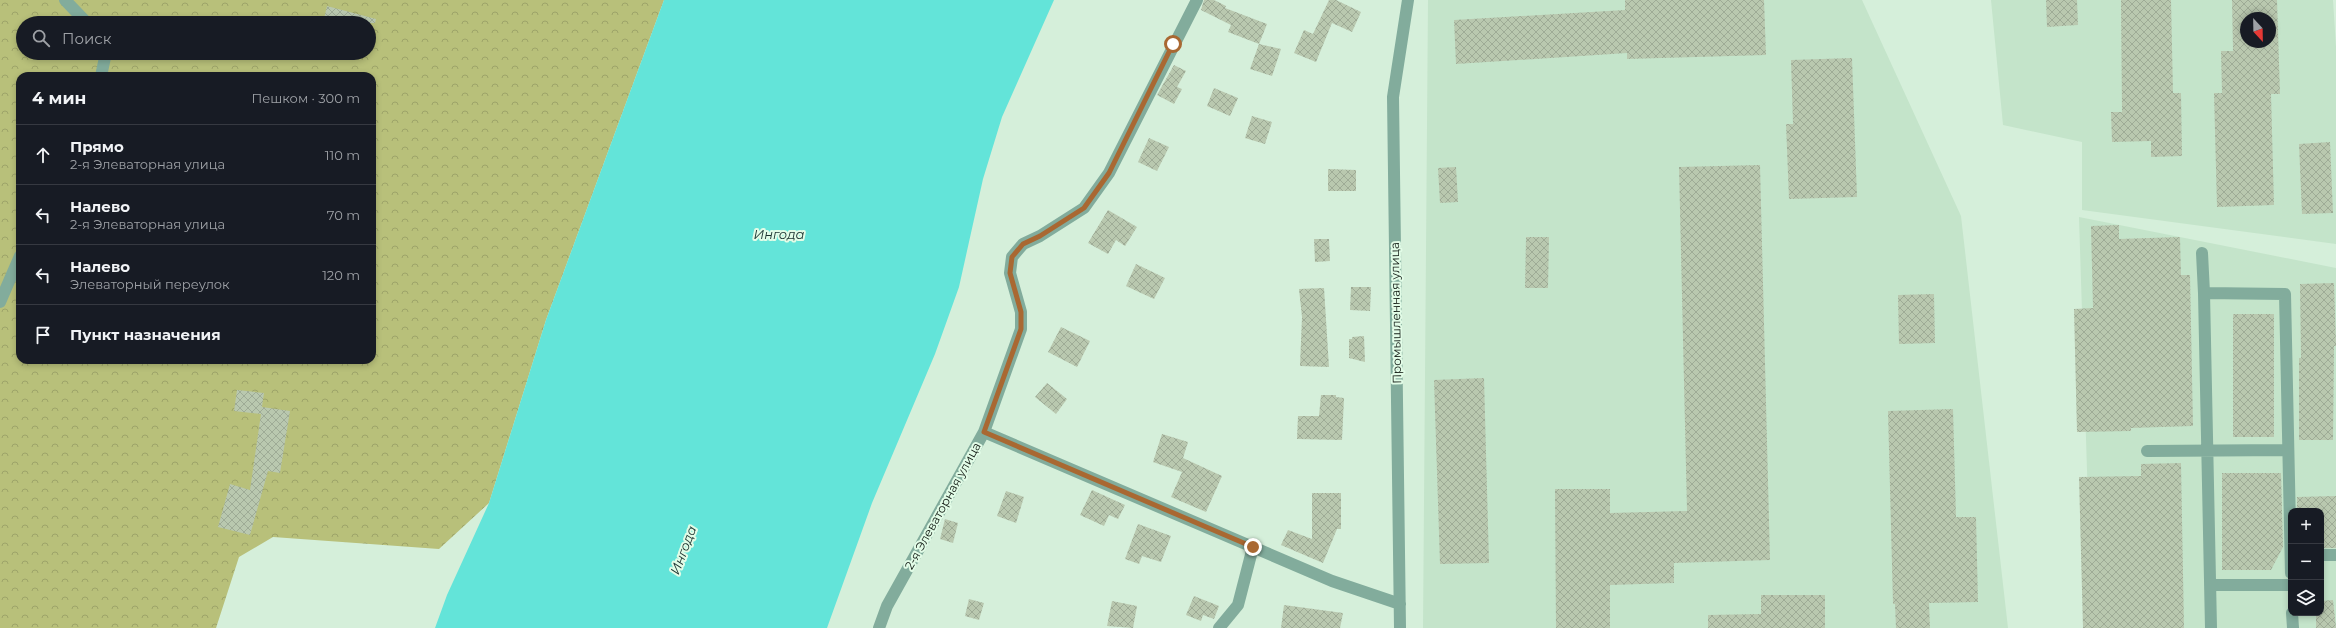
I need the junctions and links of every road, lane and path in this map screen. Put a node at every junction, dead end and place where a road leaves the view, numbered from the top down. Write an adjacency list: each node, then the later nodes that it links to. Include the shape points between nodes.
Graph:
1 (65, 0): 4 (street)
2 (1197, 0): 11 (street, 2-я Элеваторная улица, via 1109,173 1084,208 1023,244 1012,257 1010,273 1021,312 1021,329)
3 (1408, 0): 21 (street, Промышленная улица, via 1393,97)
4 (80, 16)
5 (104, 60): 6 (street)
6 (102, 72)
7 (2202, 253): 9 (street)
8 (16, 265): 10 (street)
9 (2204, 293): 12 (street, via 2285,294); 14 (street)
10 (0, 302)
11 (984, 432): 16 (street); 23 (street, 2-я Элеваторная улица, via 887,606)
12 (2288, 450): 14 (street); 15 (street)
13 (2147, 451): 14 (street)
14 (2207, 451): 19 (street)
15 (2291, 544)
16 (1253, 547): 21 (street, via 1332,581); 24 (street, via 1238,605)
17 (2324, 555): 18 (street)
18 (2336, 555)
19 (2210, 585): 20 (street); 26 (street)
20 (2288, 585)
21 (1400, 604): 25 (street, Промышленная улица)
22 (2292, 616): 27 (street)
23 (879, 628)
24 (1219, 628)
25 (1400, 628)
26 (2212, 628)
27 (2293, 628)

